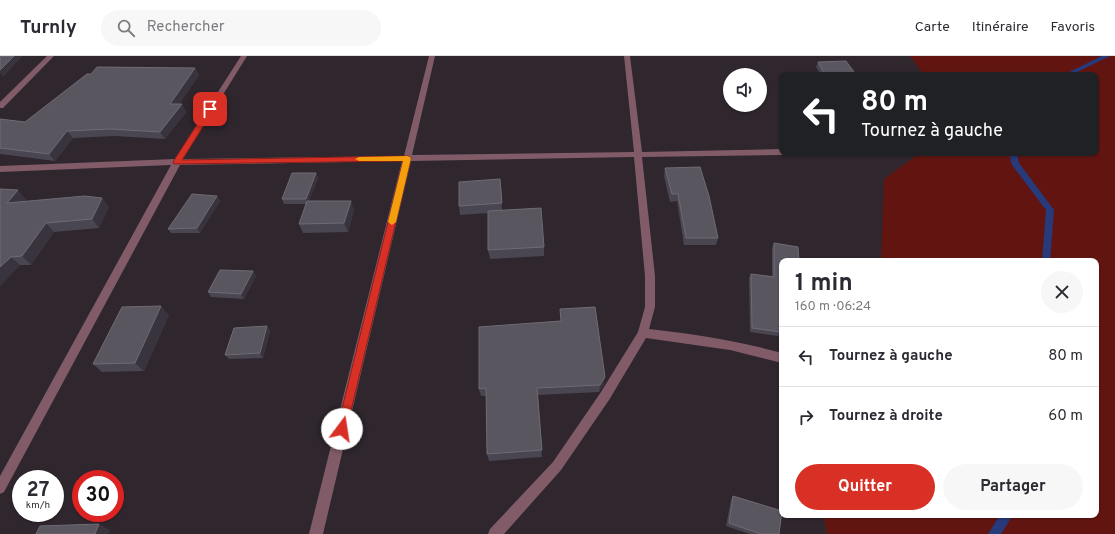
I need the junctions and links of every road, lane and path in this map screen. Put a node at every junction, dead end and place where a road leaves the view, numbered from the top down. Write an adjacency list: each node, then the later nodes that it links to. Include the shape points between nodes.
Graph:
1 (51, 56): 5 (street)
2 (244, 56): 9 (street)
3 (432, 56): 8 (street)
4 (627, 56): 7 (street)
5 (0, 106)
6 (779, 152): 7 (street)
7 (638, 154): 8 (street); 11 (street, via 650,276 650,307)
8 (408, 158): 9 (street); 14 (street)
9 (177, 162): 10 (street); 13 (street)
10 (0, 169)
11 (643, 333): 12 (street, via 705,340); 15 (street, via 605,396 557,466)
12 (779, 357)
13 (0, 488)
14 (316, 534)
15 (495, 534)

